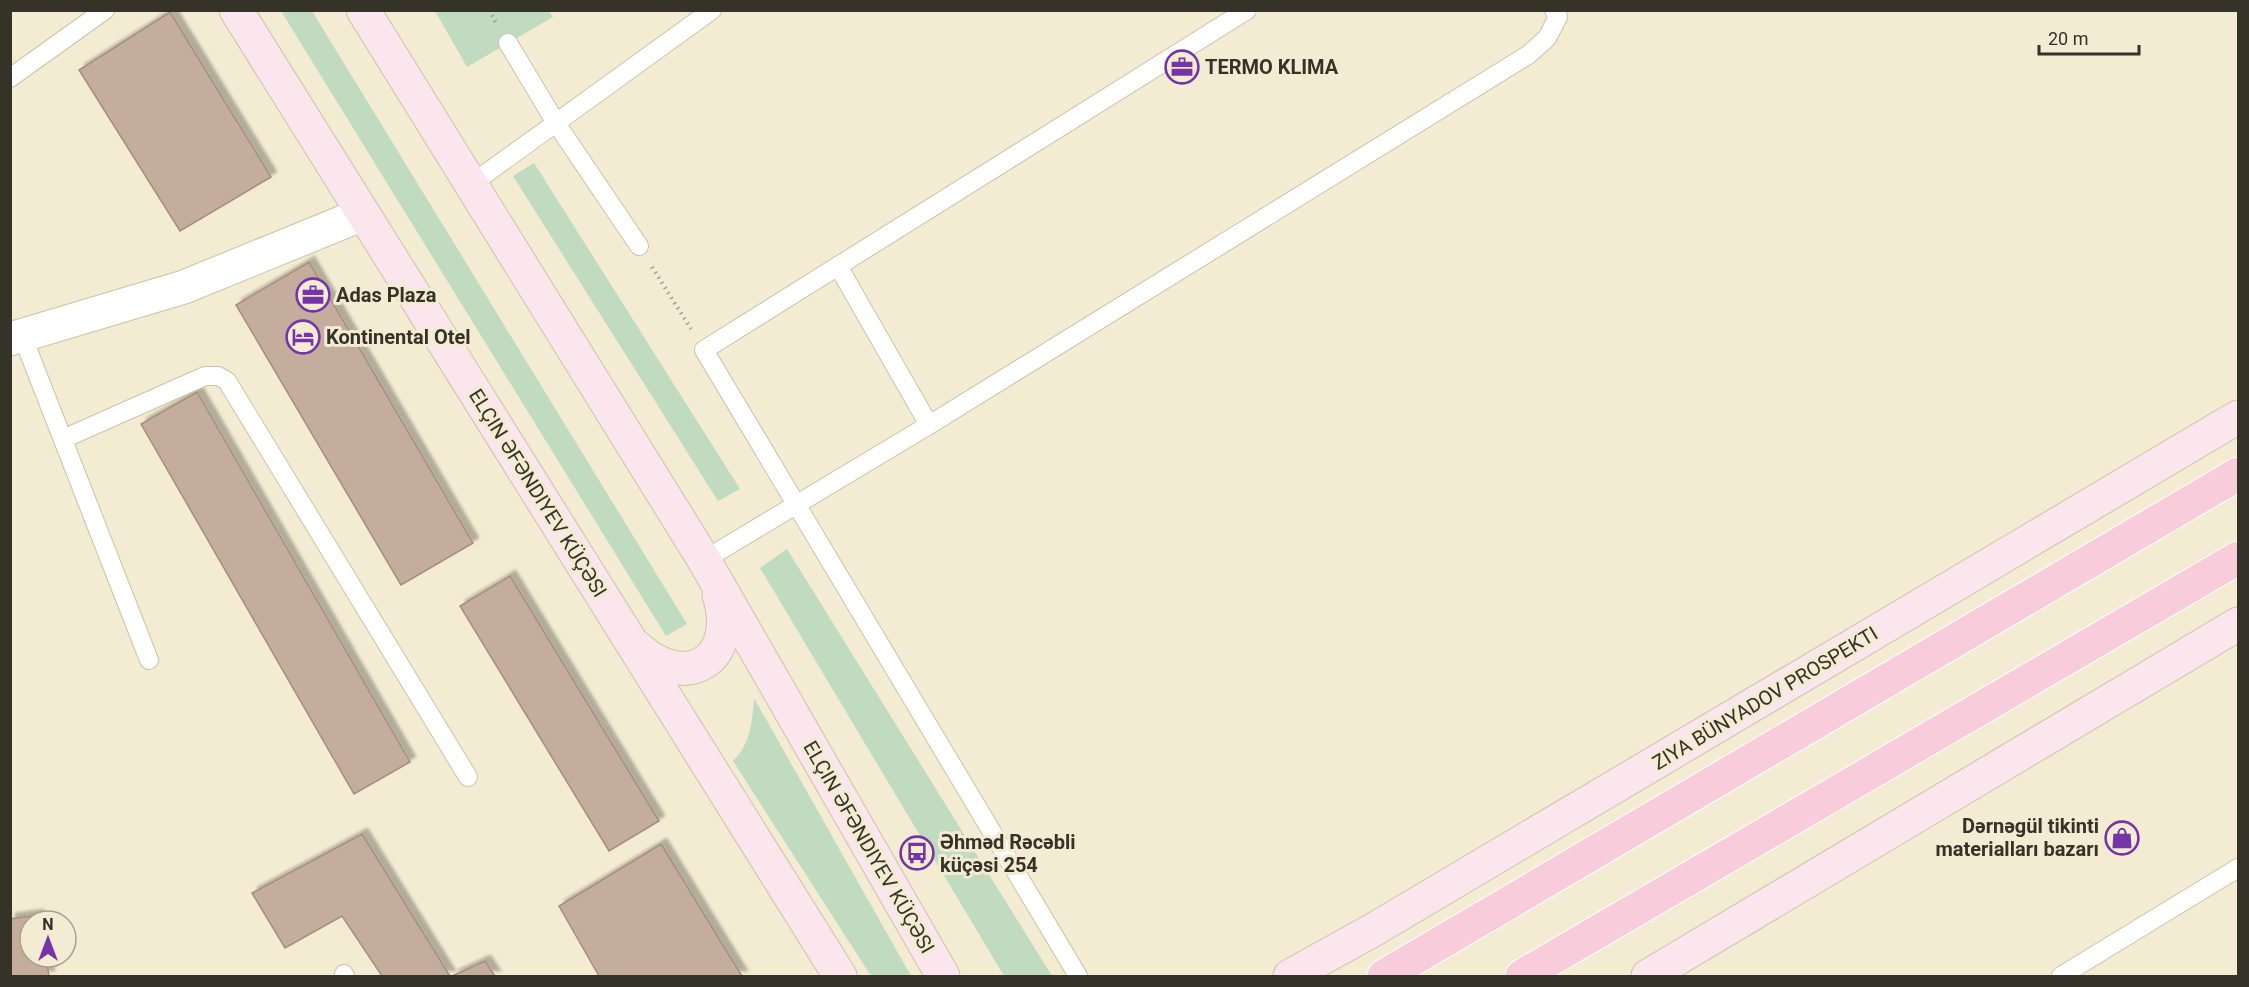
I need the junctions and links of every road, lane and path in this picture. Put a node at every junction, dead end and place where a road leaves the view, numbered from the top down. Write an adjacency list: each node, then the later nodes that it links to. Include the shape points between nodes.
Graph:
1 (105, 10): 8 (lane)
2 (236, 10): 11 (main road, ELÇIN ƏFƏNDIYEV KÜÇƏSI)
3 (363, 10): 10 (main road, ELÇIN ƏFƏNDIYEV KÜÇƏSI)
4 (712, 10): 9 (lane)
5 (1247, 10): 13 (lane)
6 (1554, 10): 17 (lane, via 1558,17 1547,38 1528,55)
7 (508, 43): 9 (lane)
8 (10, 78)
9 (556, 123): 10 (lane); 12 (lane)
10 (470, 185): 22 (main road, ELÇIN ƏFƏNDIYEV KÜÇƏSI)
11 (363, 214): 14 (street, via 184,287); 24 (main road, ELÇIN ƏFƏNDIYEV KÜÇƏSI)
12 (639, 246): 15 (path)
13 (838, 266): 15 (lane); 17 (lane)
14 (16, 337): 18 (lane)
15 (704, 350): 20 (lane)
16 (2238, 417): 28 (main road, ZIYA BÜNYADOV PROSPEKTI)
17 (929, 425): 20 (lane)
18 (63, 439): 25 (lane); 26 (lane, via 205,376 227,381)
19 (2235, 476): 34 (main road)
20 (798, 504): 22 (lane); 31 (lane)
21 (2238, 558): 35 (main road)
22 (704, 560): 24 (main road, via 724,610 721,643 712,655 698,666 682,670 664,667); 29 (main road, ELÇIN ƏFƏNDIYEV KÜÇƏSI)
23 (2238, 624): 36 (main road)
24 (633, 645): 30 (main road, ELÇIN ƏFƏNDIYEV KÜÇƏSI)
25 (149, 660)
26 (468, 777)
27 (2238, 868): 37 (lane)
28 (1373, 930): 32 (main road, ZIYA BÜNYADOV PROSPEKTI); 33 (main road)
29 (941, 968)
30 (840, 976)
31 (1078, 976)
32 (1290, 976)
33 (1336, 976)
34 (1384, 976)
35 (1522, 976)
36 (1648, 976)
37 (2061, 976)

